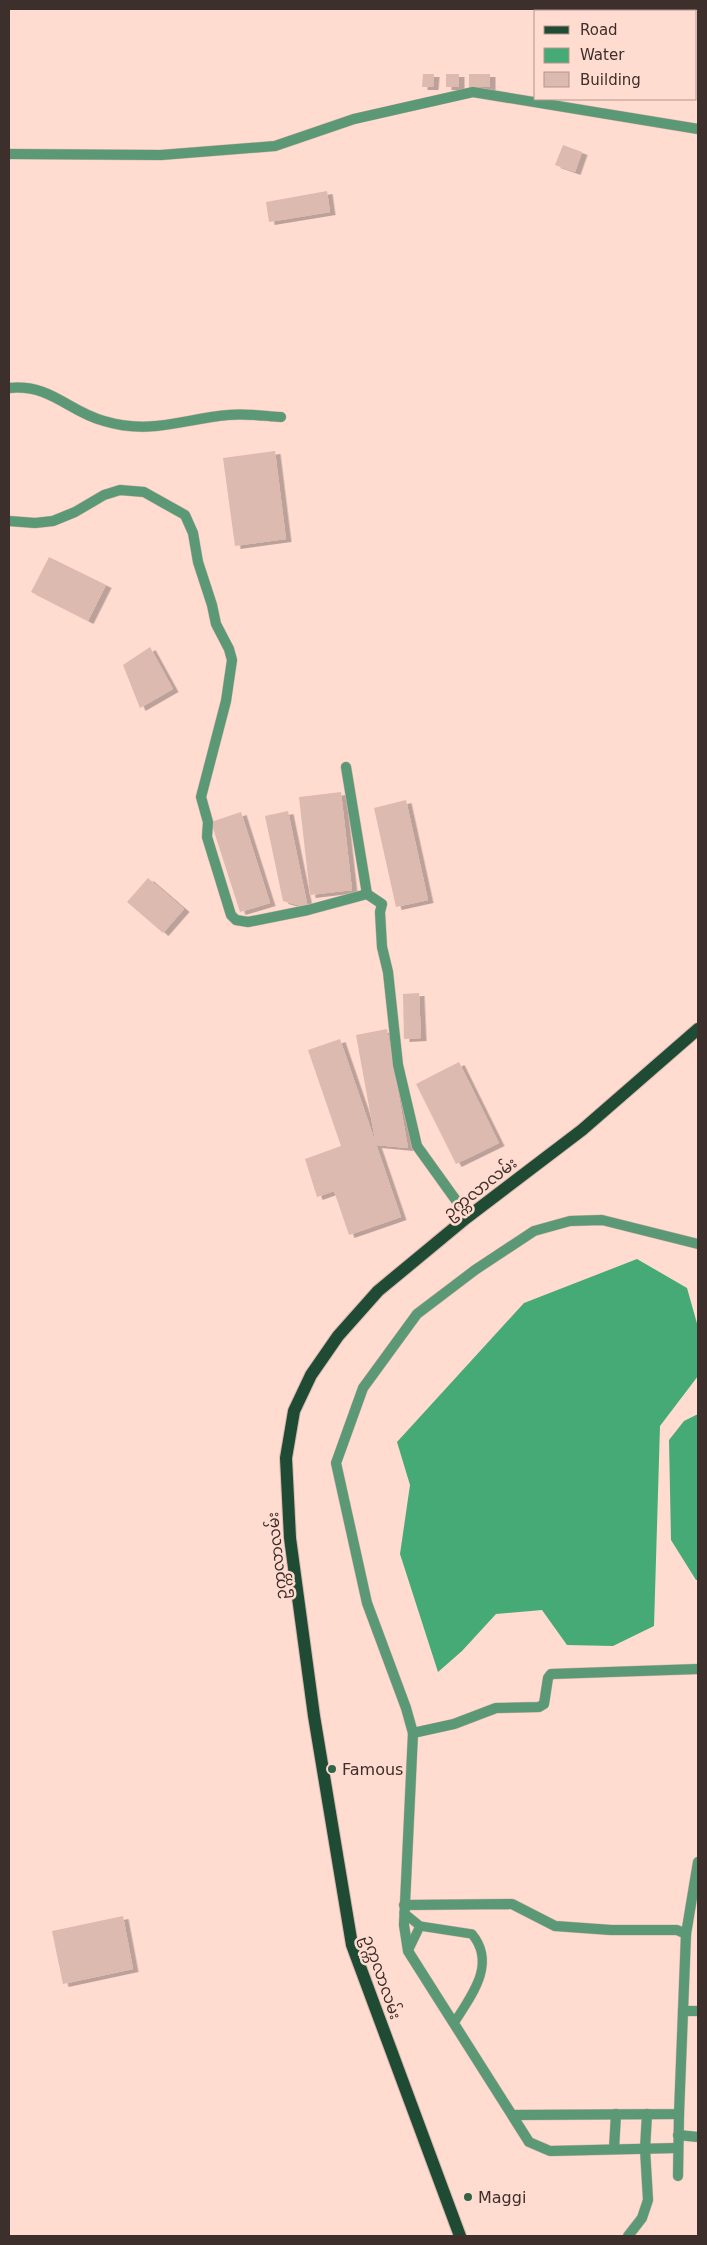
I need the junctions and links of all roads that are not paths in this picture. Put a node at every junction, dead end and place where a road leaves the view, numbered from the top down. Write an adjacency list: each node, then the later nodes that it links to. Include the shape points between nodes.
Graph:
1 (698, 129): 2 (street, via 473,92 354,119 275,146 161,155)
2 (9, 154)
3 (9, 388): 4 (street, via 26,386 53,395 104,421 134,426 164,426 228,415)
4 (281, 417)
5 (9, 521): 7 (street, via 53,521 120,490 144,492 185,515 193,533 216,624 232,660 226,701 201,797 208,822 208,837 231,915 236,920 248,922)
6 (346, 767): 7 (street)
7 (367, 894): 9 (street, via 382,904 382,947 388,972 398,1065 418,1146)
8 (698, 1029): 9 (main road, ဥက္ကလာလမ်း, via 582,1130)
9 (468, 1217): 31 (main road, ဥက္ကလာလမ်း, via 378,1291 338,1336 311,1376 294,1411 286,1458 291,1547 314,1716 352,1945)
10 (698, 1244): 12 (street, via 602,1220 570,1221 534,1231 417,1314 363,1388 336,1463 367,1604 406,1708)
11 (698, 1669): 12 (street, via 551,1674 544,1704 539,1707 496,1708 454,1724)
12 (412, 1733): 14 (street)
13 (698, 1862): 16 (street)
14 (404, 1909): 15 (lane); 16 (street, via 512,1904 555,1926 677,1930); 17 (street)
15 (420, 1926): 17 (lane); 20 (lane, via 472,1934 480,1944 483,1970)
16 (686, 1934): 18 (street)
17 (408, 1951): 20 (street)
18 (683, 2011): 19 (street); 23 (street)
19 (698, 2012)
20 (454, 2023): 24 (street)
21 (616, 2114): 22 (street); 24 (street); 29 (street)
22 (647, 2114): 23 (street); 28 (street)
23 (679, 2114): 25 (street)
24 (513, 2116): 29 (street, via 529,2142 550,2151)
25 (678, 2135): 26 (street); 27 (street)
26 (698, 2137)
27 (677, 2148): 28 (street); 30 (street)
28 (645, 2149): 29 (street); 32 (street, via 648,2200 642,2218)
29 (614, 2150)
30 (678, 2176)
31 (460, 2236)
32 (628, 2236)

